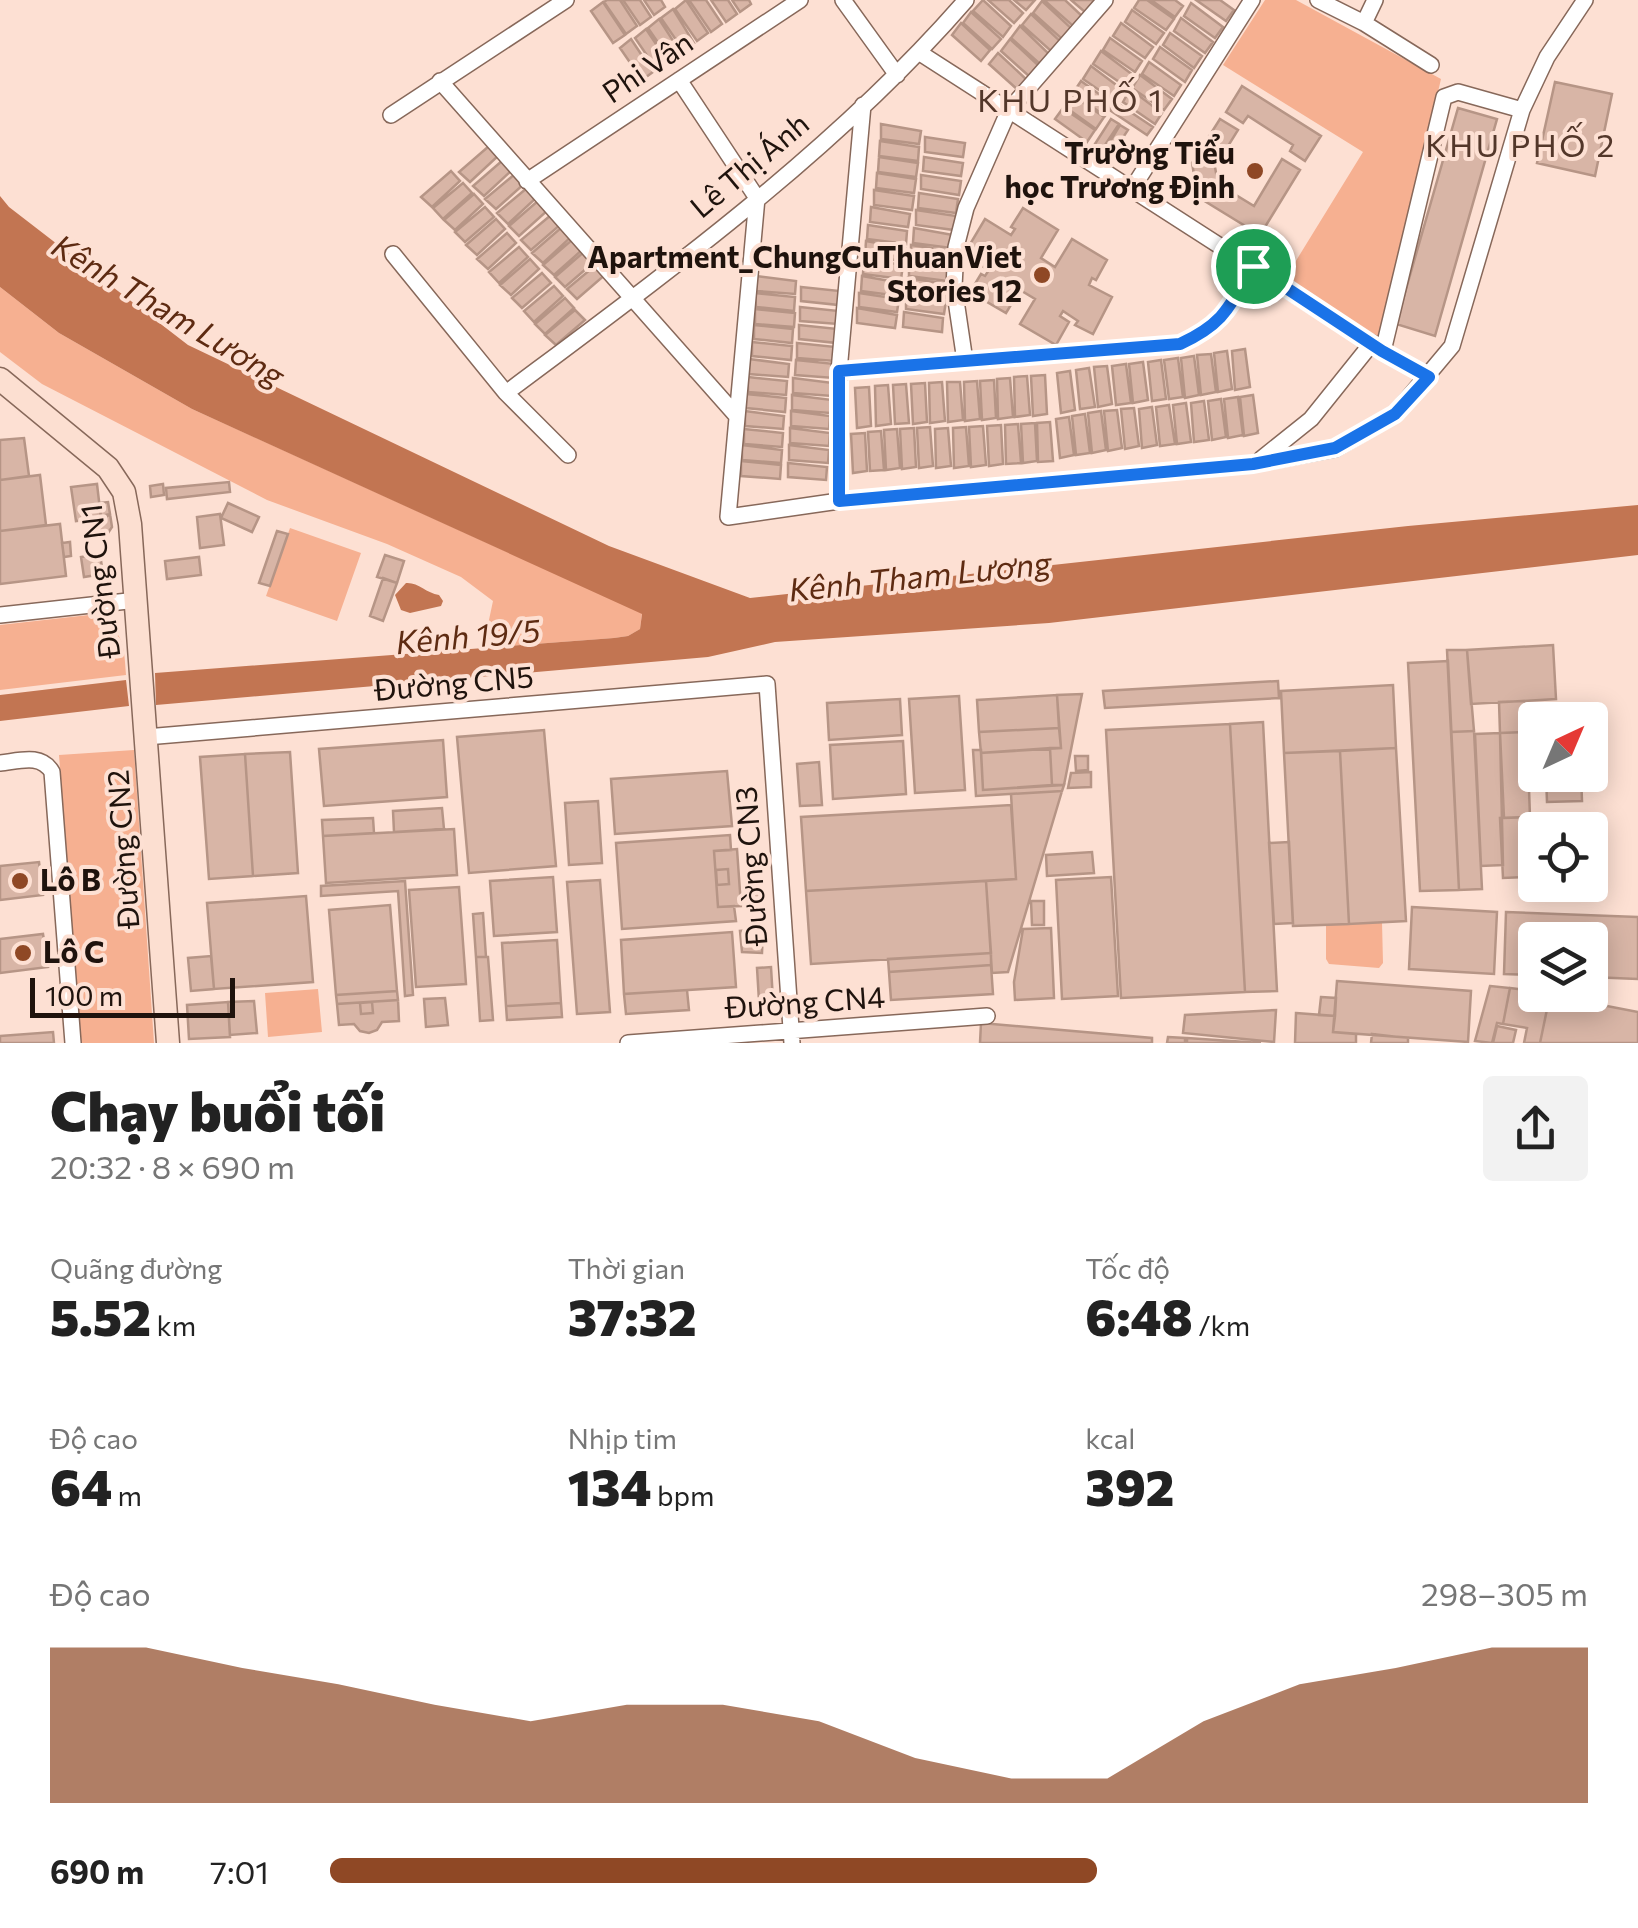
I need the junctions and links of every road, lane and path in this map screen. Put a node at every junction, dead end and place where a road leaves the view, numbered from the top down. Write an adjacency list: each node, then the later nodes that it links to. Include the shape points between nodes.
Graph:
1 (566, 0): 15 (street)
2 (800, 0): 14 (street, Phi Vân)
3 (843, 0): 13 (street)
4 (966, 0): 11 (street, Lê Thị Ánh)
5 (1105, 0): 17 (street)
6 (1252, 0): 21 (street)
7 (1318, 0): 10 (street)
8 (1375, 0): 10 (street)
9 (1585, 0): 18 (street)
10 (1364, 23): 12 (street)
11 (920, 53): 13 (street, Lê Thị Ánh); 17 (street)
12 (1432, 65)
13 (897, 75): 16 (street, Lê Thị Ánh)
14 (680, 80): 20 (street, Phi Vân); 22 (street)
15 (440, 81): 19 (street); 20 (street)
16 (863, 104): 22 (street, Lê Thị Ánh); 28 (street)
17 (1009, 110): 21 (street); 27 (street, via 956,247 954,288)
18 (1522, 110): 26 (street, via 1458,92 1444,97); 29 (street, via 1452,346)
19 (391, 115)
20 (527, 182): 25 (street)
21 (1132, 189): 24 (street)
22 (758, 198): 25 (street, Lê Thị Ánh); 32 (street)
23 (393, 254): 31 (street)
24 (1253, 266): 26 (street); 27 (street, via 1223,318 1180,344)
25 (631, 299): 31 (street, Lê Thị Ánh); 32 (street)
26 (1377, 347): 29 (street); 34 (street, via 1311,419)
27 (966, 361): 28 (street)
28 (839, 371): 35 (street)
29 (1429, 377): 34 (street, via 1395,414 1335,448)
30 (0, 379): 36 (street, Đường CN1, via 120,484)
31 (506, 392): 33 (street)
32 (736, 414): 35 (street, via 728,517)
33 (568, 456)
34 (1253, 464): 35 (street)
35 (839, 501)
36 (137, 600): 37 (street); 39 (street, Đường CN1)
37 (0, 615)
38 (766, 684): 40 (street, Đường CN5); 43 (street, Đường CN3)
39 (145, 711): 40 (street, Đường CN2)
40 (146, 737): 45 (street, Đường CN2)
41 (0, 763): 44 (street, via 37,759 52,772)
42 (987, 1016): 43 (street, Đường CN4)
43 (791, 1038): 46 (street, Đường CN4)
44 (73, 1043)
45 (168, 1043)
46 (628, 1043)

